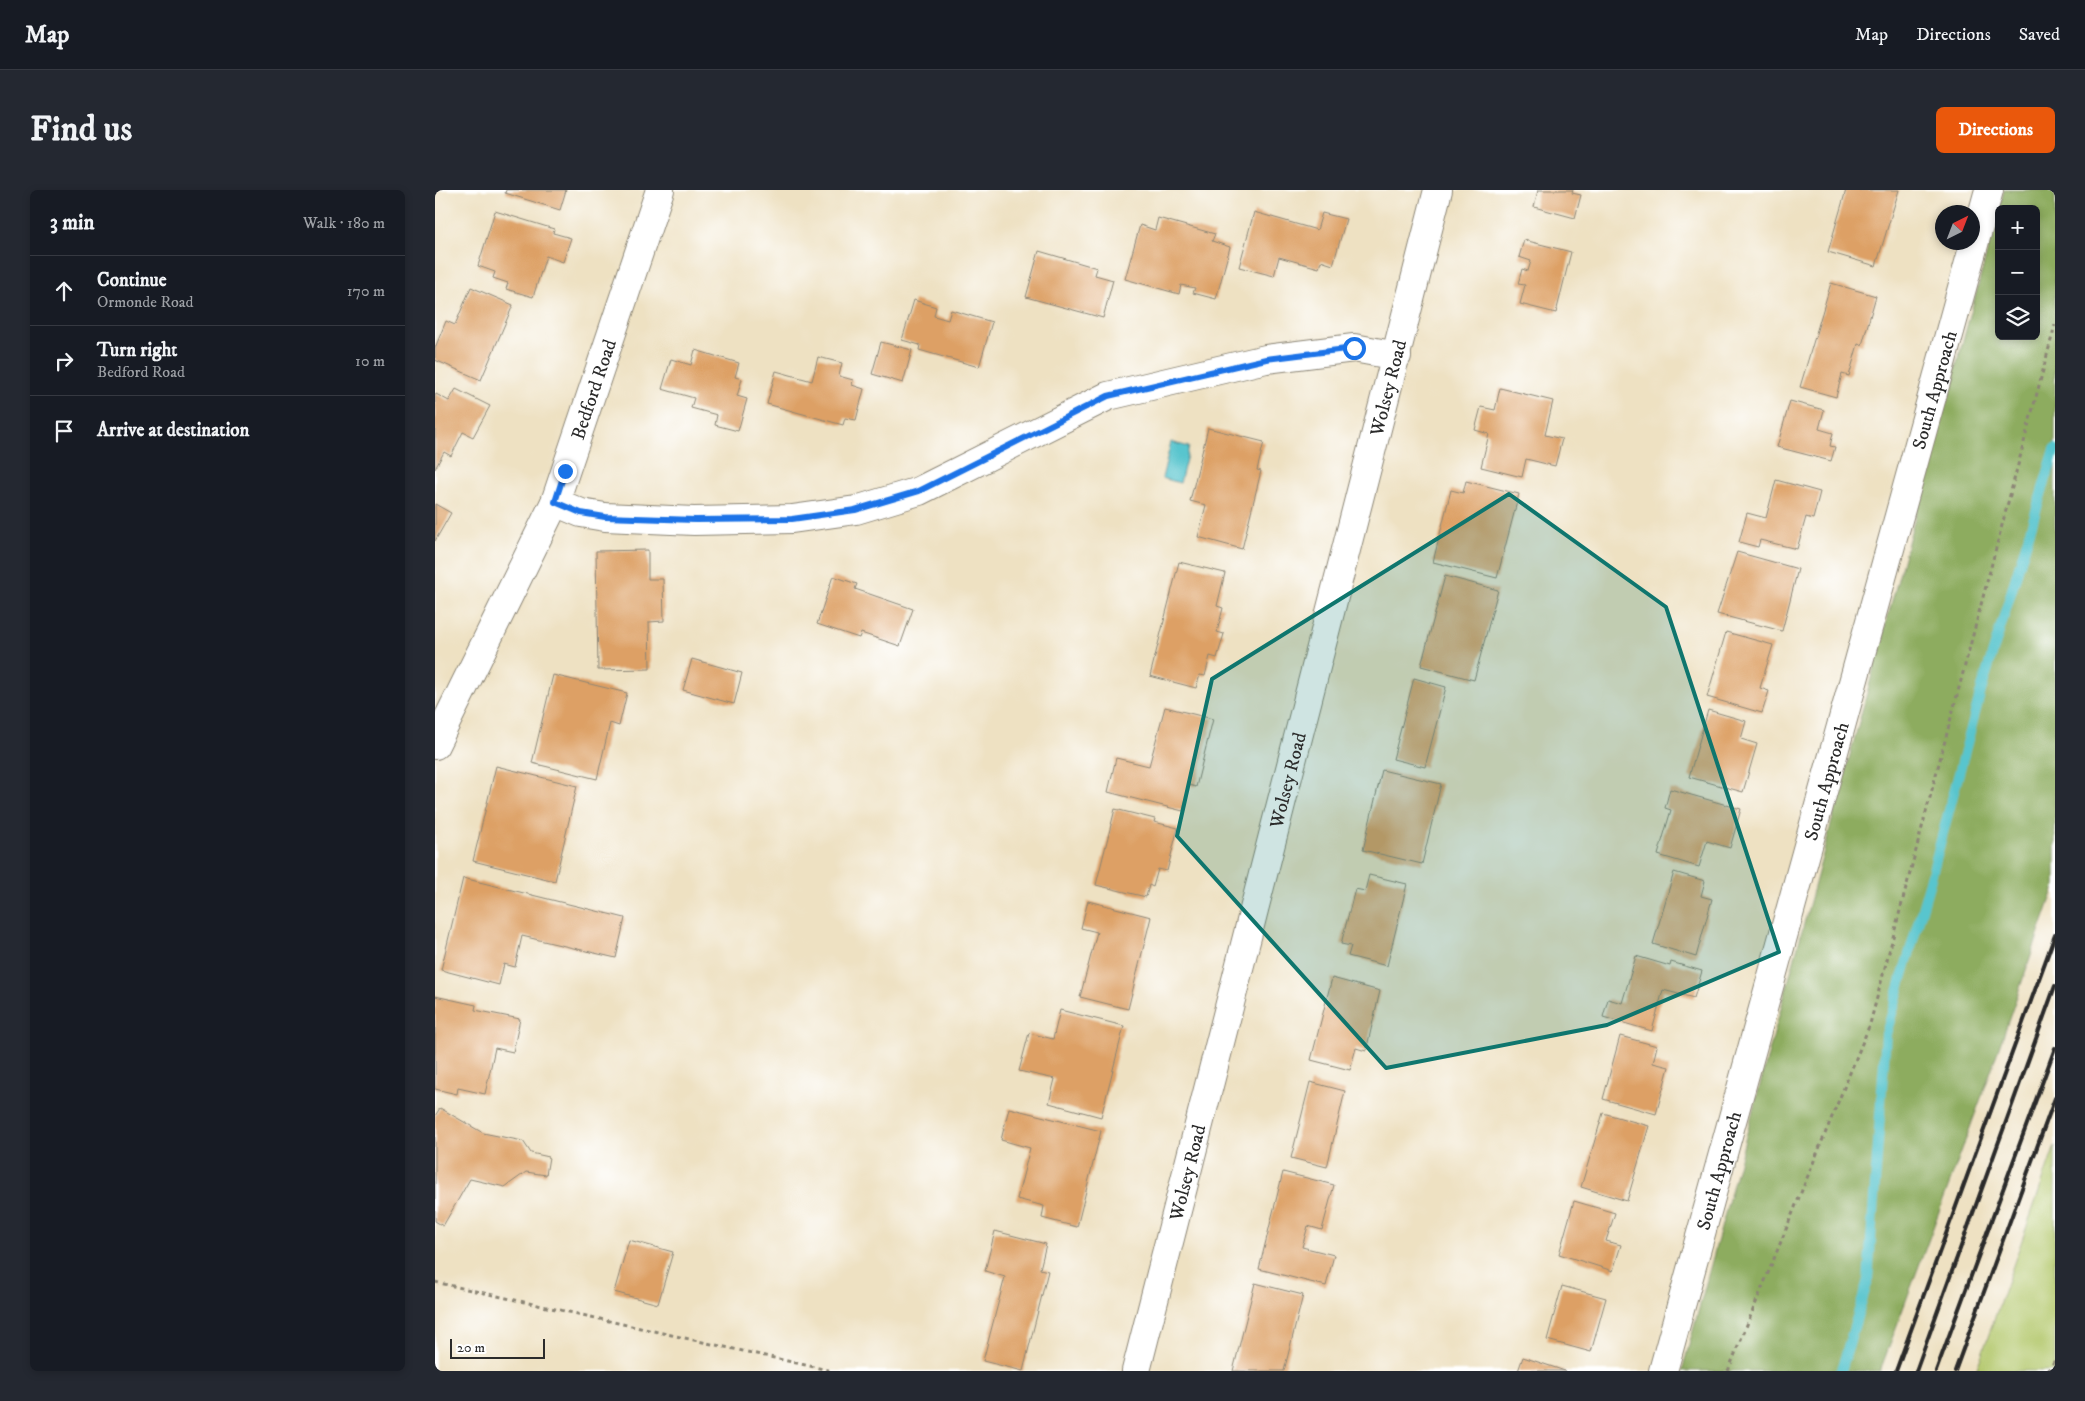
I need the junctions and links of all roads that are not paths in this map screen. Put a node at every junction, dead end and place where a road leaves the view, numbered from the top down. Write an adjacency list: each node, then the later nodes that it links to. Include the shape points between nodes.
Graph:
1 (660, 190): 5 (street, Bedford Road)
2 (1439, 190): 4 (street, Wolsey Road)
3 (1989, 190): 8 (street, South Approach)
4 (1397, 356): 5 (street, via 1354,348 1266,359 1108,396 919,491 855,510 792,519 695,520 605,517 581,513); 7 (street, Wolsey Road)
5 (555, 502): 6 (street, Bedford Road)
6 (435, 745)
7 (1136, 1371)
8 (1663, 1371)

